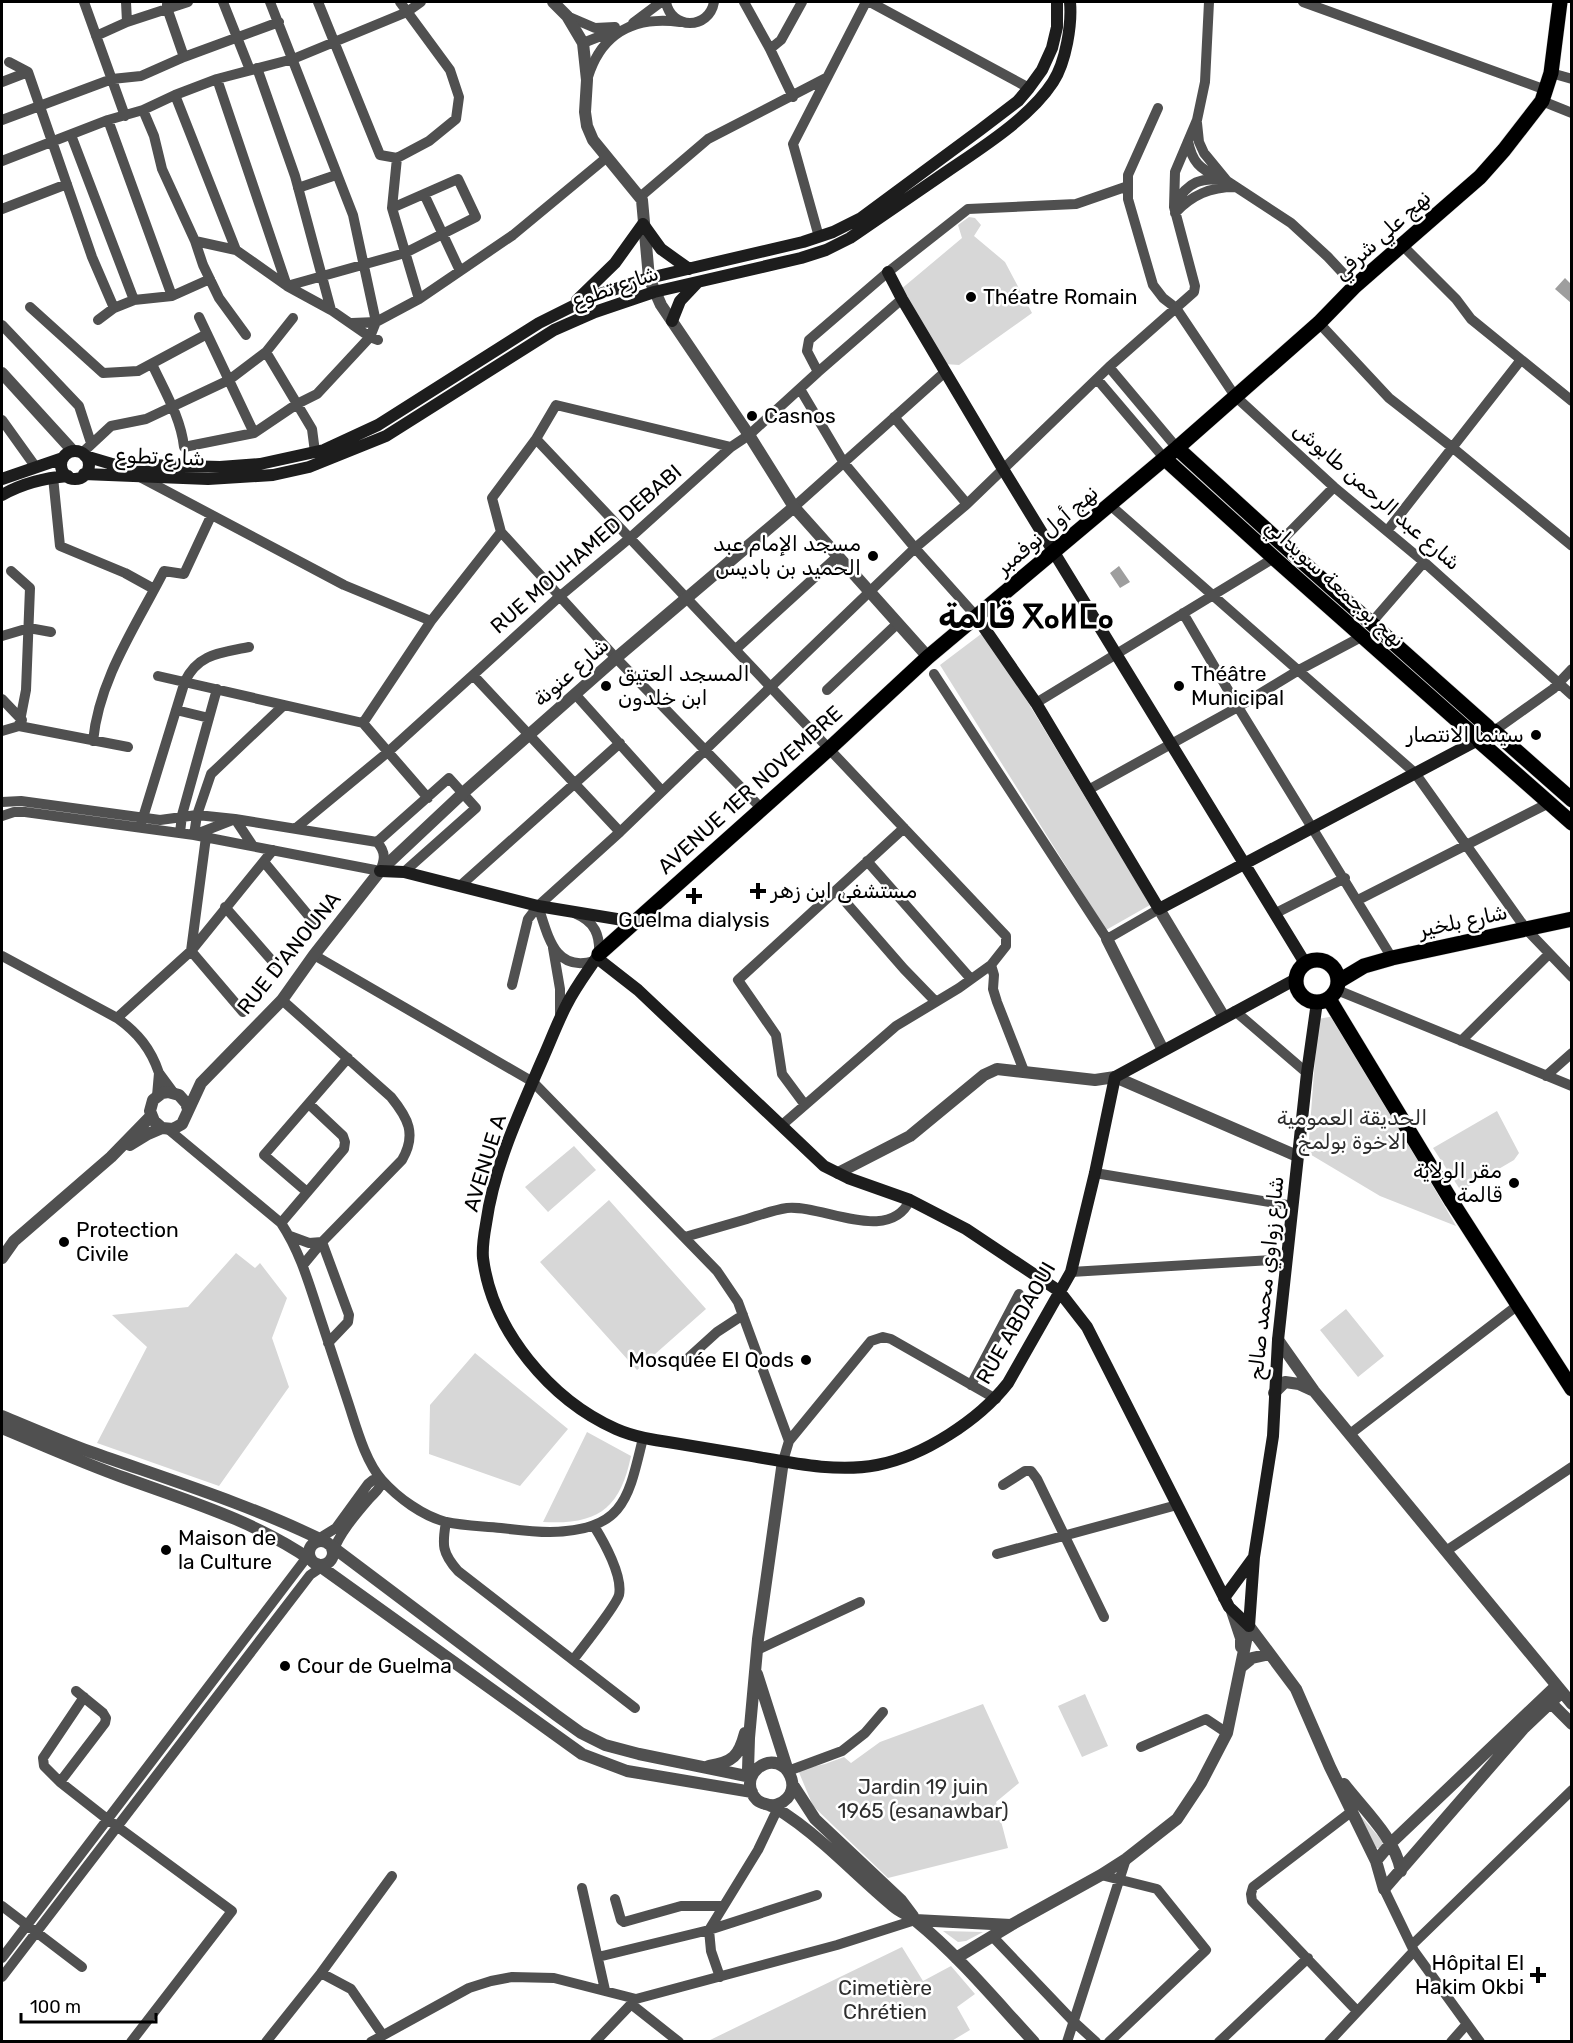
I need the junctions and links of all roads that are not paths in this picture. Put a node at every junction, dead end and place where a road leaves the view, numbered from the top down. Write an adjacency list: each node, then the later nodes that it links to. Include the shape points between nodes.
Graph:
1 (84, 2): 28 (street)
2 (126, 2): 24 (street)
3 (188, 2): 21 (street)
4 (223, 2): 29 (street)
5 (270, 2): 25 (street)
6 (318, 2): 30 (street)
7 (400, 2): 22 (street)
8 (421, 2): 22 (street)
9 (553, 2): 23 (street)
10 (661, 2): 27 (street)
11 (666, 2): 26 (street)
12 (744, 2): 32 (street)
13 (802, 2): 32 (street, via 781,40)
14 (868, 2): 39 (street); 45 (street)
15 (1056, 2): 45 (main road, via 1052,48)
16 (1070, 2): 83 (main road, شارع تطوع, via 1066,48 1054,80 1033,106 984,146 850,238 825,250)
17 (1209, 2): 56 (street, via 1205,82)
18 (1303, 2): 47 (street)
19 (1560, 2): 38 (main road, نهج علي شرفي)
20 (716, 3): 26 (street, via 704,20)
21 (167, 5): 24 (street); 33 (street)
22 (407, 12): 30 (street); 60 (street, via 450,70 459,97 456,119 429,141)
23 (567, 16): 27 (street, via 595,28); 31 (street)
24 (128, 22): 28 (street)
25 (279, 22): 29 (street); 34 (street)
26 (680, 22): 27 (street, via 660,20)
27 (631, 25): 31 (street); 43 (street, via 599,51)
28 (96, 36): 40 (street)
29 (238, 38): 33 (street); 36 (street)
30 (335, 43): 34 (street); 60 (street, via 380,154)
31 (583, 43): 43 (street)
32 (770, 50): 48 (street)
33 (184, 57): 40 (street, via 141,76)
34 (293, 59): 36 (street); 63 (street)
35 (9, 62): 37 (street)
36 (253, 69): 41 (street); 67 (street)
37 (28, 72): 44 (street); 49 (street)
38 (1551, 73): 42 (street); 47 (main road, نهج علي شرفي)
39 (826, 78): 48 (street); 75 (street, via 793,144)
40 (112, 79): 49 (street); 53 (street)
41 (217, 79): 46 (street); 90 (street)
42 (1572, 79)
43 (587, 80): 61 (street, via 587,126)
44 (2, 82)
45 (1029, 88): 75 (main road, via 1018,101 861,218)
46 (175, 95): 51 (street); 78 (street)
47 (1544, 95): 52 (street); 77 (main road, نهج علي شرفي, via 1480,177)
48 (793, 97): 69 (street, via 708,139)
49 (41, 106): 54 (street); 58 (street)
50 (1158, 108): 66 (street, via 1128,174)
51 (143, 110): 53 (street); 76 (street, via 162,169)
52 (1572, 113)
53 (124, 116): 55 (street)
54 (2, 120)
55 (108, 120): 57 (street); 93 (street)
56 (1197, 120): 59 (street); 65 (street, via 1204,153)
57 (71, 135): 58 (street); 96 (street)
58 (52, 141): 62 (street); 64 (street)
59 (1188, 141): 65 (street, via 1204,172); 72 (street, via 1175,172)
60 (397, 158): 70 (street)
61 (606, 158): 69 (street); 84 (street, via 513,235)
62 (2, 160)
63 (336, 174): 67 (street); 81 (street, via 353,215)
64 (67, 184): 71 (street); 98 (street)
65 (1231, 184): 72 (street, via 1200,193); 91 (street, via 1291,223)
66 (1128, 186): 85 (street, via 1076,204 968,209); 99 (street, شارع عبد الرحمن طابوش, via 1128,199 1153,285)
67 (298, 188): 86 (street)
68 (424, 194): 70 (street); 74 (street); 74 (street, via 458,179 476,217)
69 (640, 197): 73 (street)
70 (392, 208): 79 (street)
71 (2, 209)
72 (1174, 210): 99 (street, via 1195,286 1194,292)
73 (643, 224): 82 (main road, via 661,249); 87 (street); 100 (main road, via 603,277)
74 (441, 234): 79 (street); 84 (street)
75 (819, 237): 80 (main road)
76 (195, 241): 78 (street); 88 (street)
77 (1402, 245): 91 (main road, نهج علي شرفي); 114 (street, via 1471,319)
78 (236, 250): 90 (street)
79 (405, 253): 81 (street); 94 (street)
80 (751, 255): 82 (main road); 83 (main road)
81 (364, 266): 86 (street); 106 (street)
82 (689, 269): 87 (main road)
83 (755, 269): 89 (main road, شارع تطوع)
84 (460, 271): 94 (street)
85 (888, 272): 95 (main road); 117 (street, via 809,340 807,351)
86 (322, 275): 90 (street); 101 (street)
87 (649, 278): 92 (street); 100 (main road)
88 (210, 279): 93 (street); 111 (street)
89 (702, 280): 92 (main road, شارع تطوع); 105 (main road, via 680,301)
90 (286, 286): 101 (street)
91 (1355, 286): 107 (main road, نهج علي شرفي)
92 (654, 292): 105 (street); 145 (main road, شارع تطوع, via 554,330 386,436 309,467 273,476)
93 (172, 296): 96 (street)
94 (419, 299): 106 (street)
95 (902, 299): 117 (street, RUE MOUHAMED DEBABI); 118 (main road)
96 (134, 300): 98 (street)
97 (30, 307): 115 (street, via 103,373 138,371)
98 (114, 308): 104 (street)
99 (1176, 308): 116 (street); 123 (street, شارع عبد الرحمن طابوش)
100 (567, 309): 136 (main road, via 378,425)
101 (331, 310): 108 (street)
102 (199, 317): 110 (street)
103 (293, 318): 113 (street)
104 (99, 320)
105 (672, 321): 130 (street)
106 (376, 322): 108 (street); 112 (street)
107 (1319, 322): 123 (main road, نهج علي شرفي); 135 (street, via 1389,398)
108 (352, 323): 112 (street)
109 (2, 324): 132 (street, via 79,406)
110 (207, 334): 115 (street); 121 (street)
111 (246, 334)
112 (374, 338): 125 (street, via 317,394)
113 (266, 352): 121 (street); 125 (street)
114 (1520, 361): 124 (street); 135 (street)
115 (152, 364): 126 (street)
116 (1109, 367): 120 (street); 134 (street)
117 (818, 372): 122 (street, RUE MOUHAMED DEBABI)
118 (945, 372): 127 (street); 141 (main road)
119 (2, 373): 137 (street)
120 (1097, 379): 138 (street); 141 (street)
121 (229, 380): 126 (street); 129 (street)
122 (800, 388): 130 (street, RUE MOUHAMED DEBABI); 139 (street)
123 (1235, 396): 134 (main road, نهج علي شرفي); 147 (street, شارع عبد الرحمن طابوش)
124 (1572, 401)
125 (297, 404): 129 (street); 136 (street, via 312,429)
126 (172, 407): 129 (street, via 184,447); 132 (street, via 146,420 111,426)
127 (894, 417): 139 (street); 149 (street)
128 (2, 420): 140 (street)
129 (254, 433)
130 (750, 435): 133 (street, RUE MOUHAMED DEBABI); 151 (street)
131 (536, 439): 133 (street, via 556,405); 154 (street, via 492,498); 155 (street)
132 (91, 443): 137 (street)
133 (731, 447): 155 (street, RUE MOUHAMED DEBABI)
134 (1177, 448): 138 (main road, نهج علي شرفي); 156 (main road, نهج بوجمعة سويداني)
135 (1453, 448): 153 (street); 157 (street)
136 (315, 452): 137 (main road, via 260,464 220,467 112,464)
137 (76, 454): 140 (main road); 142 (main road, via 88,467); 143 (main road, via 62,470)
138 (1165, 459): 150 (main road, نهج أول نوفمبر); 161 (main road, نهج بوجمعة سويداني)
139 (844, 463): 151 (street); 158 (street)
140 (34, 466): 146 (main road)
141 (1003, 469): 149 (street); 159 (main road)
142 (84, 474): 143 (main road, شارع تطوع); 145 (main road, شارع تطوع)
143 (68, 476): 144 (main road, شارع تطوع)
144 (53, 477): 148 (main road, شارع تطوع, via 18,486); 164 (street, via 60,546)
145 (140, 477): 152 (street)
146 (2, 478)
147 (1334, 487): 153 (street, شارع عبد الرحمن طابوش); 156 (street)
148 (2, 495)
149 (967, 504): 158 (street)
150 (1110, 505): 159 (main road, نهج أول نوفمبر); 166 (street)
151 (794, 507): 160 (street); 168 (street, شارع عنونة)
152 (211, 516): 164 (street, via 184,574 164,571); 171 (street, via 344,585)
153 (1387, 531): 162 (street, شارع عبد الرحمن طابوش)
154 (501, 532): 167 (street); 171 (street)
155 (631, 537): 167 (street, RUE MOUHAMED DEBABI); 168 (street)
156 (1280, 542): 172 (main road, نهج بوجمعة سويداني)
157 (1572, 546)
158 (915, 548): 165 (street); 170 (street)
159 (1053, 552): 170 (main road, نهج أول نوفمبر); 180 (main road)
160 (838, 556): 165 (street); 179 (street)
161 (1274, 558): 166 (street); 177 (main road, نهج بوجمعة سويداني)
162 (1424, 562): 172 (street); 189 (street, شارع عبد الرحمن طابوش)
163 (11, 571): 174 (street, via 30,588)
164 (154, 589): 206 (street, via 115,663 95,716)
165 (870, 592): 173 (street); 190 (street)
166 (1212, 595): 169 (street); 184 (street)
167 (559, 597): 182 (street); 186 (street, RUE MOUHAMED DEBABI)
168 (687, 597): 179 (street); 182 (street, شارع عنونة)
169 (1183, 613): 180 (street); 198 (street)
170 (976, 616): 181 (main road, نهج أول نوفمبر); 196 (main road)
171 (431, 621): 201 (street)
172 (1372, 622): 205 (main road, نهج بوجمعة سويداني)
173 (898, 623): 181 (street); 192 (street)
174 (28, 628): 175 (street); 176 (street); 202 (street)
175 (51, 632)
176 (2, 636)
177 (1363, 636): 184 (street); 205 (main road, نهج بوجمعة سويداني)
178 (249, 647): 188 (street, via 199,661)
179 (736, 649): 190 (street)
180 (1115, 653): 196 (street); 207 (main road)
181 (928, 657): 210 (main road, AVENUE 1ER NOVEMBRE)
182 (616, 658): 193 (street, شارع عنونة); 211 (street)
183 (1572, 669): 189 (street)
184 (1299, 670): 198 (street); 213 (street)
185 (934, 674): 258 (street)
186 (473, 675): 204 (street); 212 (street, RUE MOUHAMED DEBABI)
187 (158, 676): 188 (street)
188 (185, 681): 191 (street); 199 (street)
189 (1559, 684): 194 (street, شارع عبد الرحمن طابوش); 205 (street)
190 (771, 686): 210 (street); 211 (street)
191 (217, 689): 197 (street); 200 (street)
192 (827, 690)
193 (575, 694): 204 (street, شارع عنونة); 208 (street)
194 (1572, 695)
195 (2, 699): 202 (street)
196 (1036, 703): 215 (main road)
197 (285, 705): 201 (street); 224 (street, via 211,774)
198 (1238, 707): 207 (street); 231 (street)
199 (176, 710): 200 (street); 227 (street)
200 (209, 718): 223 (street)
201 (363, 723): 212 (street)
202 (23, 724): 203 (street); 206 (street)
203 (2, 730)
204 (529, 735): 214 (street); 217 (street, شارع عنونة)
205 (1484, 736): 213 (main road); 219 (main road, نهج بوجمعة سويداني); 221 (main road, نهج بوجمعة سويداني)
206 (93, 741): 209 (street)
207 (1171, 742): 215 (street); 242 (main road)
208 (620, 743): 214 (street); 216 (street)
209 (128, 747)
210 (830, 748): 222 (main road, AVENUE 1ER NOVEMBRE); 230 (street)
211 (704, 750): 216 (street); 222 (street)
212 (388, 752): 218 (street); 229 (street, RUE MOUHAMED DEBABI)
213 (1415, 773): 231 (main road); 237 (street)
214 (575, 783): 232 (street); 246 (street)
215 (1088, 790): 251 (main road)
216 (662, 791): 232 (street)
217 (463, 793): 218 (street, via 449,778); 243 (street, شارع عنونة); 244 (street, via 476,808)
218 (428, 798): 236 (street)
219 (1572, 800)
220 (2, 802): 227 (street, via 21,801)
221 (1549, 803): 228 (main road, نهج بوجمعة سويداني); 237 (street)
222 (762, 808): 256 (main road, AVENUE 1ER NOVEMBRE)
223 (182, 815): 224 (street); 227 (street); 233 (street)
224 (197, 815): 226 (street); 234 (street)
225 (2, 816): 227 (street, via 25,812)
226 (235, 819): 229 (street); 234 (street); 238 (street)
227 (141, 823): 233 (street)
228 (1572, 823)
229 (296, 828): 236 (street)
230 (904, 828): 240 (street); 268 (street, via 1006,936 1006,946)
231 (1314, 828): 242 (main road); 245 (street)
232 (620, 832): 249 (street)
233 (180, 833): 234 (street)
234 (194, 835): 235 (street)
235 (206, 837): 238 (street); 260 (street)
236 (377, 842): 243 (street, via 384,855)
237 (1467, 845): 248 (street); 257 (street)
238 (253, 846): 239 (street)
239 (273, 850): 241 (street); 243 (street)
240 (867, 861): 247 (street); 272 (street)
241 (264, 862): 250 (street); 255 (street)
242 (1246, 864): 251 (main road); 253 (main road)
243 (380, 871): 244 (main road); 262 (street, RUE D'ANOUNA)
244 (404, 872): 246 (main road)
245 (1345, 878): 248 (street); 253 (street)
246 (460, 886): 249 (main road)
247 (836, 891): 277 (street); 297 (street, via 738,980 776,1035 782,1074)
248 (1358, 900): 265 (street)
249 (538, 906): 252 (main road); 259 (street); 274 (street, via 528,919)
250 (225, 907): 260 (street); 266 (street)
251 (1160, 909): 258 (street); 279 (street)
252 (573, 913): 256 (main road); 264 (street, via 585,918 596,930)
253 (1276, 913): 267 (main road)
254 (1572, 920): 257 (main road, شارع بلخير)
255 (313, 921)
256 (635, 922): 264 (main road, AVENUE 1ER NOVEMBRE)
257 (1526, 929): 261 (street); 265 (main road, شارع بلخير)
258 (1107, 939): 283 (street)
259 (553, 948): 264 (street, via 572,963); 281 (street, via 560,989)
260 (190, 951): 278 (street); 280 (street)
261 (1549, 954): 271 (street); 282 (street)
262 (314, 955): 276 (street, RUE D'ANOUNA); 291 (street)
263 (2, 956): 280 (street)
264 (596, 958): 281 (main road, AVENUE A, via 580,980); 300 (main road, via 638,990)
265 (1392, 958): 270 (main road, شارع بلخير)
266 (274, 963)
267 (1305, 963): 269 (main road, via 1321,960); 273 (main road)
268 (991, 965): 272 (street); 286 (street, via 993,989)
269 (1332, 966): 270 (main road, شارع بلخير); 275 (main road, via 1338,974)
270 (1364, 966): 275 (main road, شارع بلخير)
271 (1572, 977)
272 (971, 979): 277 (street)
273 (1296, 979): 275 (main road, via 1299,992 1310,1001); 279 (main road)
274 (512, 985)
275 (1330, 993): 282 (street); 288 (main road, شارع زواوي محمد صالح); 321 (main road, via 1452,1202)
276 (282, 1000): 285 (street); 292 (street, RUE D'ANOUNA)
277 (936, 1002): 297 (street, via 896,1026)
278 (243, 1012)
279 (1230, 1014): 283 (main road); 288 (street)
280 (117, 1018): 287 (street, via 145,1044)
281 (560, 1022): 291 (main road, AVENUE A)
282 (1461, 1041): 289 (street)
283 (1163, 1050): 290 (main road)
284 (1572, 1053): 289 (street)
285 (348, 1058): 296 (street); 312 (street, via 398,1106 409,1126 410,1143 402,1160)
286 (1024, 1071): 290 (street, via 1095,1080); 304 (street, via 998,1069 984,1075 910,1136)
287 (159, 1073): 294 (street); 295 (street)
288 (1307, 1073): 302 (main road, شارع زواوي محمد صالح)
289 (1546, 1076): 293 (street)
290 (1115, 1077): 302 (street); 305 (main road, RUE ABDAOUI)
291 (532, 1082): 311 (street); 334 (main road, AVENUE A, via 493,1187 483,1255 487,1278 509,1330 541,1374 587,1414)
292 (201, 1083): 294 (street); 298 (street)
293 (1572, 1086)
294 (176, 1093): 295 (street); 298 (street)
295 (157, 1096): 299 (street, via 151,1105)
296 (309, 1104): 306 (street, via 339,1130 345,1142 344,1149); 306 (street, via 264,1155)
297 (805, 1105): 300 (street)
298 (188, 1108): 301 (street, via 185,1119)
299 (151, 1116): 301 (street); 303 (street)
300 (782, 1125): 304 (main road, via 824,1166)
301 (169, 1128): 303 (street, via 148,1134); 309 (street)
302 (1298, 1156): 308 (main road, شارع زواوي محمد صالح)
303 (111, 1157): 313 (street)
304 (838, 1173): 307 (main road)
305 (1095, 1173): 308 (street); 318 (main road, RUE ABDAOUI)
306 (307, 1192): 309 (street)
307 (910, 1200): 311 (street, via 904,1211 885,1220 785,1209); 319 (main road, via 966,1229)
308 (1293, 1206): 316 (main road, شارع زواوي محمد صالح)
309 (281, 1223): 310 (street)
310 (290, 1236): 312 (street, via 309,1243); 317 (street)
311 (685, 1238): 322 (street, via 730,1288)
312 (322, 1242): 317 (street); 324 (street, via 349,1315 348,1322)
313 (8, 1243): 314 (street); 315 (street)
314 (2, 1250)
315 (2, 1258)
316 (1287, 1259): 318 (street); 323 (main road, شارع زواوي محمد صالح)
317 (303, 1265): 324 (street)
318 (1071, 1272): 319 (main road, RUE ABDAOUI)
319 (1059, 1291): 330 (main road, RUE ABDAOUI); 343 (main road, via 1087,1327)
320 (1019, 1294): 326 (street)
321 (1518, 1305): 327 (main road); 333 (street)
322 (743, 1315): 325 (street); 335 (street)
323 (1278, 1340): 328 (street); 329 (main road, شارع زواوي محمد صالح)
324 (328, 1343): 336 (street)
325 (685, 1361)
326 (971, 1385): 330 (street); 335 (street, via 883,1337 871,1341)
327 (1572, 1389)
328 (1314, 1391): 329 (street, via 1299,1383 1285,1382); 333 (street)
329 (1274, 1393): 350 (main road, شارع زواوي محمد صالح, via 1273,1436)
330 (996, 1399): 337 (main road, RUE ABDAOUI, via 945,1437 879,1465 830,1467)
331 (2, 1416): 348 (street, via 298,1528)
332 (2, 1428): 348 (street)
333 (1350, 1434): 347 (street)
334 (643, 1438): 337 (main road, AVENUE A); 345 (street, via 631,1489 623,1504)
335 (789, 1441): 337 (street)
336 (368, 1456): 339 (street); 341 (street)
337 (783, 1461): 359 (street)
338 (1572, 1467): 347 (street)
339 (381, 1480): 341 (street, via 379,1489); 342 (street)
340 (1003, 1485): 346 (street, via 1025,1471 1031,1472)
341 (372, 1488): 342 (street); 348 (street); 348 (street)
342 (396, 1493): 344 (street)
343 (1177, 1505): 346 (street); 351 (main road)
344 (446, 1522): 345 (street, via 547,1532); 361 (street, via 444,1551 458,1571)
345 (594, 1526): 361 (street, via 620,1582 618,1598)
346 (1064, 1536): 349 (street); 357 (street)
347 (1446, 1551): 364 (street)
348 (319, 1553): 373 (street, via 593,1739 619,1749); 380 (street, via 582,1754 627,1771); 383 (street); 384 (street, via 310,1575)
349 (997, 1554)
350 (1254, 1557): 352 (main road, شارع زواوي محمد صالح); 353 (main road, شارع زواوي محمد صالح)
351 (1214, 1573): 352 (main road); 354 (main road)
352 (1234, 1582): 353 (main road); 354 (main road, شارع زواوي محمد صالح)
353 (1252, 1592): 358 (main road, شارع زواوي محمد صالح)
354 (1224, 1598): 356 (main road)
355 (860, 1602): 359 (street)
356 (1232, 1611): 358 (main road); 362 (street, via 1241,1638)
357 (1104, 1617)
358 (1249, 1626): 360 (street); 362 (street)
359 (757, 1650): 363 (street)
360 (1270, 1654): 362 (street, via 1252,1658); 374 (street, via 1296,1689)
361 (573, 1660): 367 (street)
362 (1241, 1667): 371 (street)
363 (756, 1670): 368 (street); 375 (street)
364 (1559, 1689): 365 (street); 366 (street)
365 (1548, 1700): 370 (street); 385 (street); 388 (street)
366 (1572, 1704)
367 (635, 1708)
368 (752, 1708): 373 (street, via 736,1755 721,1764); 376 (street, via 748,1738)
369 (883, 1712): 375 (street, via 849,1747)
370 (1572, 1725)
371 (1227, 1733): 372 (street, via 1206,1719); 386 (street, via 1177,1819)
372 (1141, 1747)
373 (702, 1767): 376 (street)
374 (1330, 1767): 382 (street); 385 (street)
375 (788, 1771): 376 (street, via 770,1763 755,1770); 378 (street)
376 (751, 1777): 380 (street)
377 (60, 1782): 377 (street, via 105,1723 103,1713 80,1694 43,1758 44,1766); 383 (street)
378 (793, 1785): 381 (street, via 790,1795); 398 (street, via 815,1819 901,1900)
379 (1572, 1790): 403 (street)
380 (752, 1792): 381 (street, via 761,1803)
381 (774, 1808): 397 (street, via 758,1850); 398 (street, via 805,1827)
382 (1351, 1812): 387 (street); 407 (street, via 1252,1887 1252,1901)
383 (107, 1819): 384 (street); 400 (street)
384 (117, 1826): 400 (street); 418 (street, via 232,1911)
385 (1390, 1843): 387 (street); 388 (street)
386 (1126, 1859): 389 (street); 391 (street)
387 (1376, 1861): 393 (street)
388 (1401, 1871): 393 (street)
389 (1101, 1875): 391 (street); 399 (street)
390 (392, 1876): 409 (street)
391 (1120, 1879): 415 (street); 426 (street, via 1157,1889 1206,1950)
392 (582, 1888): 404 (street)
393 (1384, 1889): 403 (street)
394 (817, 1895): 401 (street)
395 (615, 1899): 397 (street, via 624,1922 681,1906)
396 (2, 1906): 400 (street)
397 (723, 1906): 401 (street)
398 (915, 1920): 399 (street); 406 (street); 411 (street)
399 (1011, 1925): 402 (street)
400 (32, 1928): 405 (street); 408 (street); 410 (street)
401 (710, 1930): 404 (street); 411 (street, via 711,1951)
402 (993, 1937): 406 (street); 415 (street)
403 (1413, 1948): 414 (street); 416 (street)
404 (598, 1957): 412 (street)
405 (2, 1958)
406 (956, 1958): 423 (street)
407 (1308, 1958): 414 (street); 427 (street)
408 (82, 1967)
409 (321, 1973): 417 (street, via 351,1989); 419 (street)
410 (2, 1977)
411 (720, 1977): 413 (street)
412 (605, 1990): 413 (street); 417 (street, via 554,1978 491,1981 469,1988)
413 (634, 2001): 421 (street); 422 (street)
414 (1357, 2011): 428 (street)
415 (1073, 2022): 424 (street); 425 (street)
416 (1466, 2025): 429 (street); 430 (street)
417 (382, 2034): 420 (street)
418 (130, 2042)
419 (266, 2042)
420 (371, 2042)
421 (595, 2042)
422 (679, 2042)
423 (1034, 2042)
424 (1067, 2042)
425 (1096, 2042)
426 (1109, 2042)
427 (1219, 2042)
428 (1329, 2042)
429 (1451, 2042)
430 (1480, 2042)

